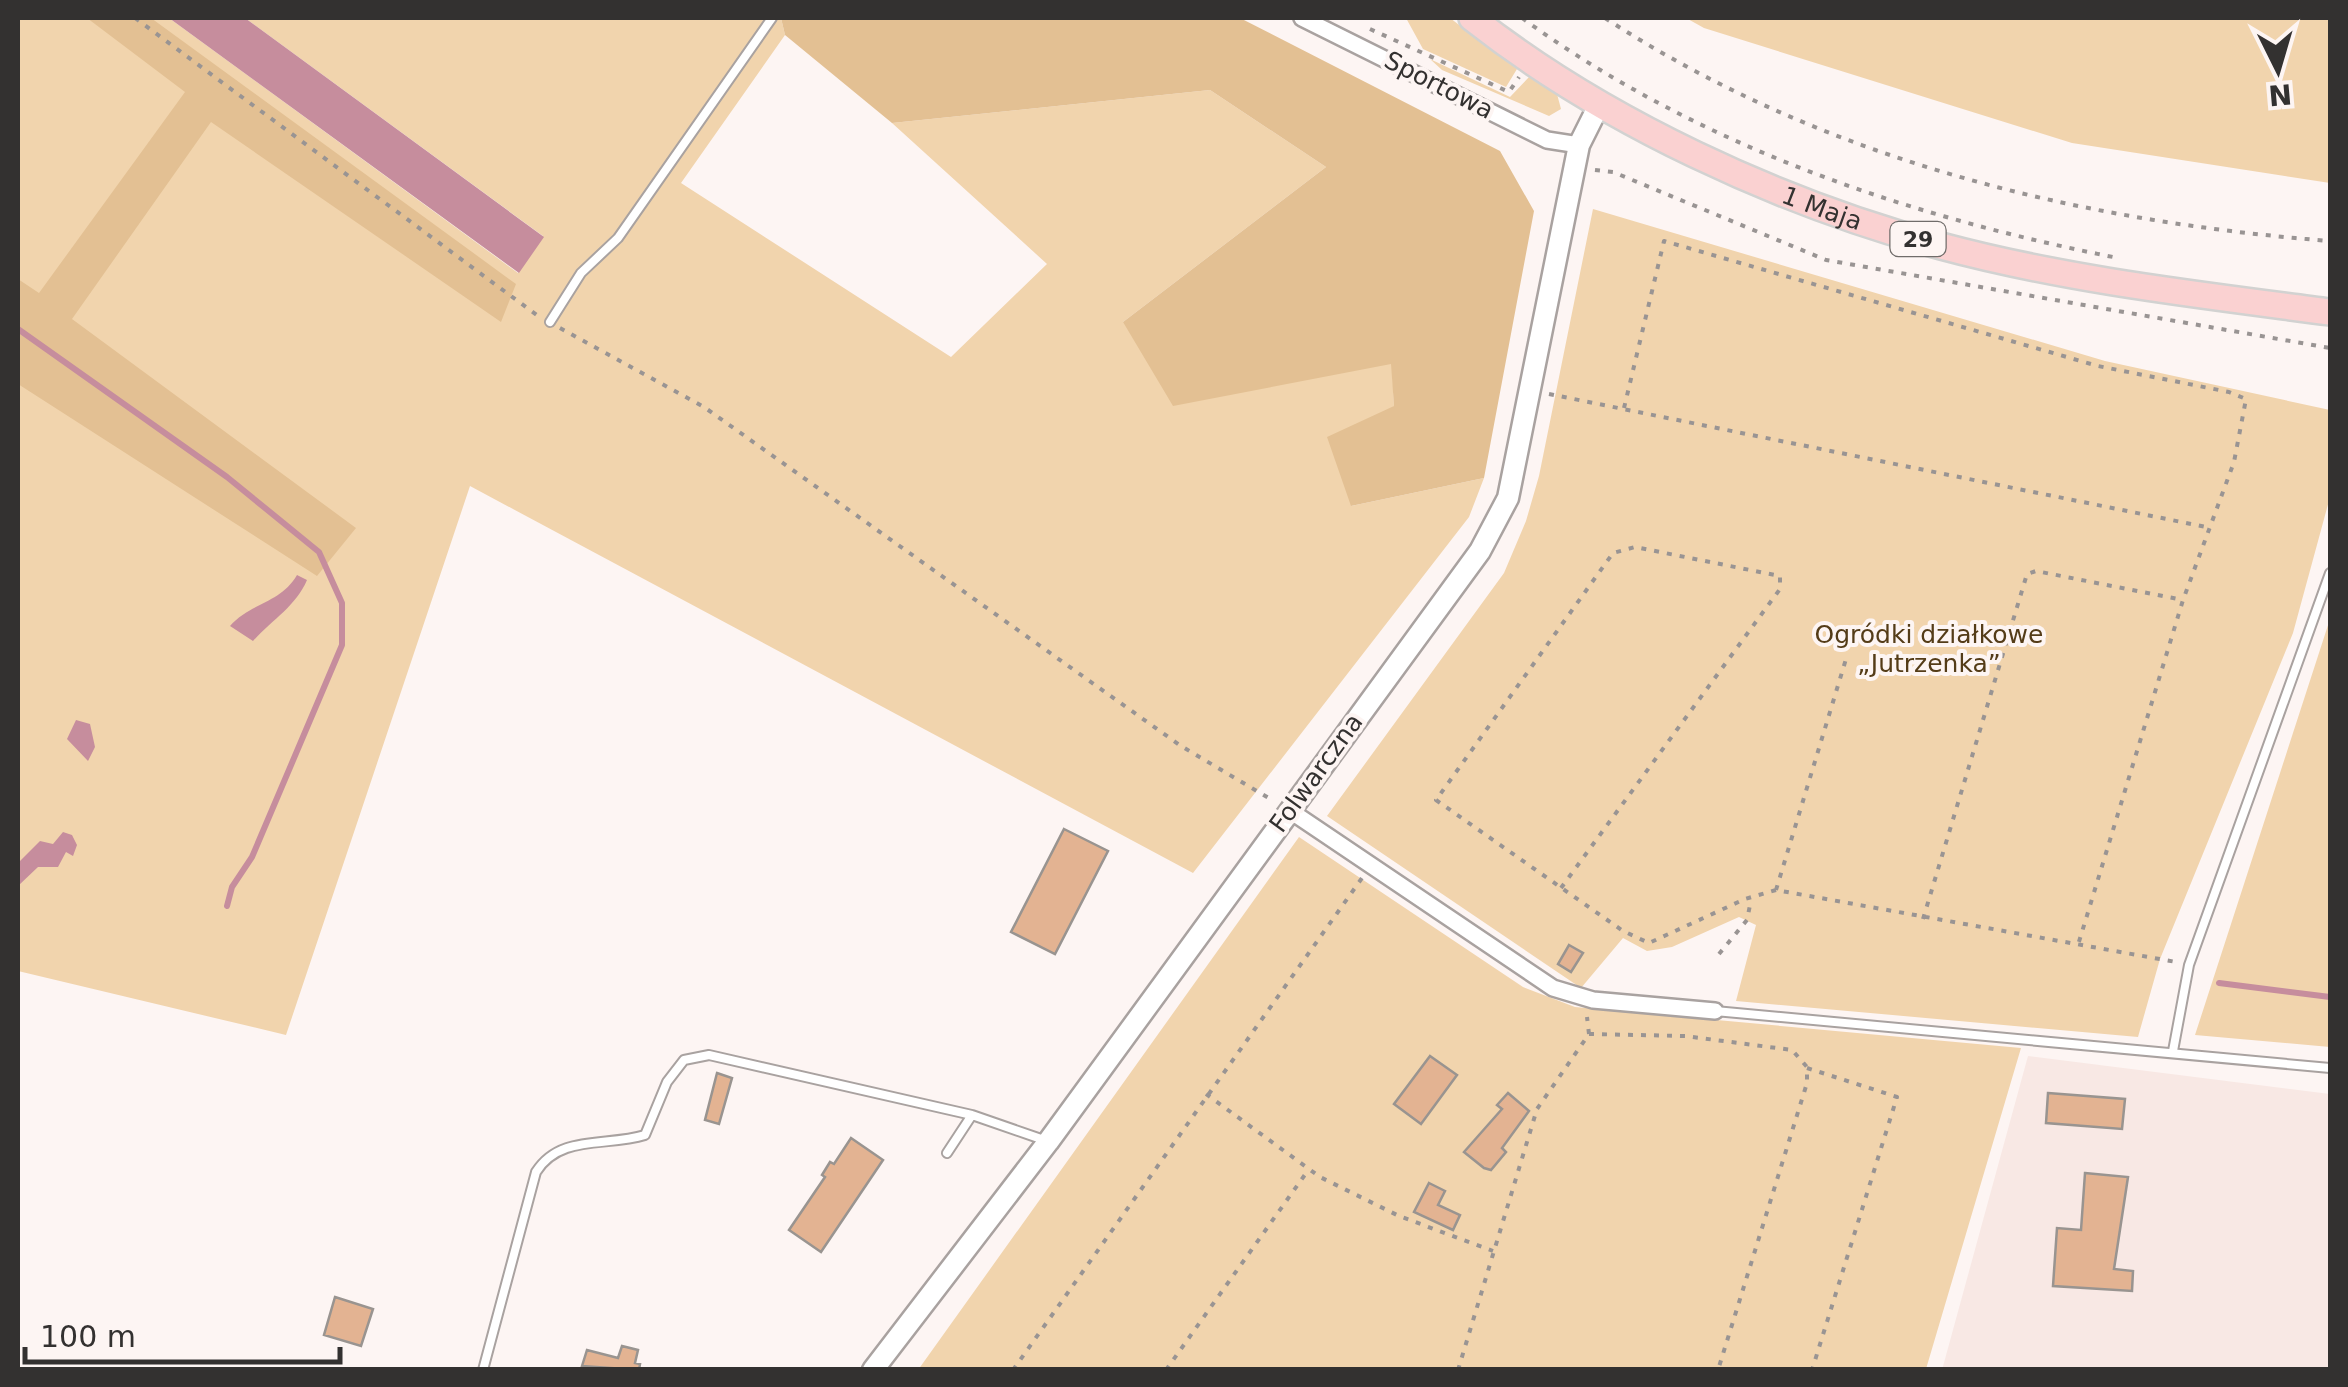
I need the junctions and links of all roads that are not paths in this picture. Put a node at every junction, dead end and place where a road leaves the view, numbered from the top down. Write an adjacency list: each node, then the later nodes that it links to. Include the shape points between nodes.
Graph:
1 (772, 18): 7 (lane, via 618,238 581,274)
2 (1302, 18): 5 (street, Sportowa, via 1547,140)
3 (1472, 18): 4 (main road, 1 Maja / 29)
4 (1600, 103): 5 (street, Folwarczna); 6 (main road, 1 Maja / 29, via 1808,202 1938,246)
5 (1579, 145): 9 (street, Folwarczna, via 1508,498 1480,552)
6 (2330, 312)
7 (550, 322)
8 (2330, 573): 11 (lane, via 2189,964)
9 (1289, 810): 10 (street, via 1552,988 1587,998); 14 (street, Folwarczna)
10 (1715, 1011): 11 (lane)
11 (2173, 1051): 12 (lane)
12 (2330, 1068)
13 (972, 1115): 14 (lane); 15 (lane); 16 (lane, via 709,1056 684,1060 645,1135 566,1146 547,1155 536,1172)
14 (1048, 1142): 17 (street, Folwarczna)
15 (948, 1153)
16 (483, 1370)
17 (873, 1370)

